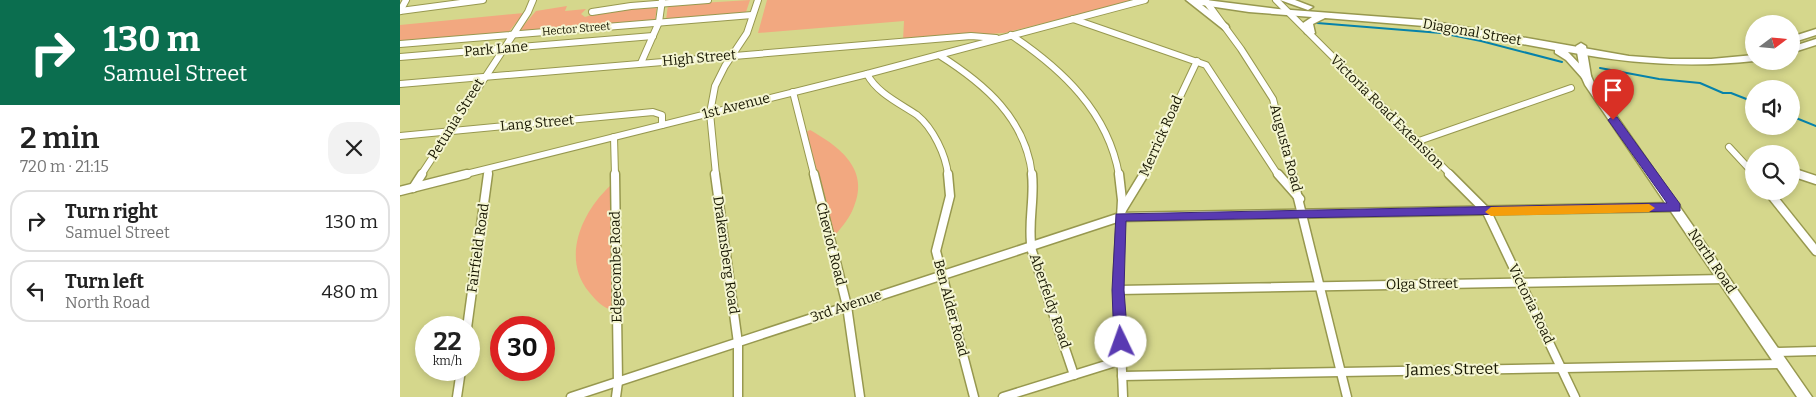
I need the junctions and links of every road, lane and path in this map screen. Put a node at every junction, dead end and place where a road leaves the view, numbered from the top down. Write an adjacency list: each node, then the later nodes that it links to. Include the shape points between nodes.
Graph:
1 (406, 0): 12 (street)
2 (483, 0): 12 (street)
3 (533, 0): 21 (street, Petunia Street)
4 (708, 0): 9 (street)
5 (758, 0): 14 (street, Drakensberg Road)
6 (1146, 0): 16 (street, 1st Avenue)
7 (1189, 0): 10 (main road, Diagonal Street); 18 (main road)
8 (1224, 0): 11 (main road, Diagonal Street)
9 (662, 1): 13 (street); 17 (street)
10 (1206, 2): 11 (main road, Diagonal Street); 18 (street, Augusta Road)
11 (1283, 4): 15 (main road, Diagonal Street); 20 (street, Victoria Road Extension); 31 (main road, Diagonal Street, via 1426,16)
12 (400, 11)
13 (592, 12)
14 (752, 15): 17 (street, Hector Street); 33 (street, Drakensberg Road, via 747,33)
15 (1329, 15): 20 (main road, via 1309,21); 28 (main road, Diagonal Street, via 1438,25)
16 (1072, 18): 22 (street, 1st Avenue); 38 (street)
17 (658, 22): 21 (street, Hector Street); 23 (street)
18 (1224, 27): 59 (street, Augusta Road, via 1273,99)
19 (1816, 32): 24 (main road)
20 (1310, 33): 51 (street, Victoria Road Extension)
21 (511, 34): 27 (street, Hector Street); 30 (street, Petunia Street)
22 (1011, 34): 25 (street, 1st Avenue); 63 (street, via 1047,58 1068,77 1098,117 1115,160)
23 (653, 36): 30 (street, Park Lane); 39 (street)
24 (1800, 37)
25 (998, 39): 33 (street, High Street, via 970,36); 34 (street, 1st Avenue)
26 (1816, 42): 29 (main road)
27 (400, 44)
28 (1551, 47): 31 (main road, Diagonal Street); 42 (main road, via 1570,58)
29 (1800, 47)
30 (502, 48): 35 (street, Park Lane); 41 (street, Petunia Street)
31 (1581, 50): 32 (main road, Diagonal Street, via 1683,55); 36 (main road, Diagonal Street); 42 (street, North Road)
32 (1745, 50)
33 (733, 55): 39 (street, High Street); 46 (street, Drakensberg Road, via 715,86)
34 (939, 55): 40 (street, 1st Avenue); 65 (street, Aberfeldy Road, via 989,90 1007,108 1016,123 1032,166)
35 (400, 57)
36 (1616, 58): 37 (main road, Diagonal Street, via 1693,62); 42 (main road, via 1592,64)
37 (1745, 59)
38 (1197, 61): 59 (street, via 1209,69 1282,181); 63 (street, Merrick Road, via 1137,188)
39 (641, 63): 41 (street, High Street)
40 (867, 74): 45 (street, 1st Avenue); 67 (street, Ben Alder Road, via 873,85 919,117 943,152 950,196 936,250)
41 (484, 76): 43 (street, High Street); 48 (street, Petunia Street)
42 (1586, 78): 61 (street, North Road)
43 (400, 84)
44 (1571, 88): 51 (street)
45 (793, 92): 46 (street, 1st Avenue); 72 (street, Cheviot Road)
46 (710, 113): 47 (street, 1st Avenue); 74 (street, Drakensberg Road)
47 (662, 126): 48 (street, Lang Street, via 662,115 653,112); 50 (street, 1st Avenue)
48 (448, 131): 49 (street, Lang Street); 57 (street, Petunia Street)
49 (400, 136)
50 (614, 137): 54 (street, 1st Avenue); 84 (street, Edgecombe Road)
51 (1416, 142): 62 (street, Victoria Road Extension)
52 (1729, 147): 53 (street)
53 (1745, 164)
54 (489, 169): 57 (street, 1st Avenue); 73 (street, Fairfield Road)
55 (1800, 175): 56 (street)
56 (1816, 180)
57 (413, 188): 58 (street, 1st Avenue)
58 (400, 191)
59 (1300, 200): 64 (street, Augusta Road)
60 (1775, 200): 66 (street)
61 (1676, 208): 62 (street, 3rd Avenue); 68 (street, North Road)
62 (1487, 212): 64 (street, 3rd Avenue); 69 (street, Victoria Road)
63 (1121, 213): 64 (street, 3rd Avenue); 65 (street, 3rd Avenue); 71 (street)
64 (1303, 214): 70 (street, Augusta Road)
65 (1031, 245): 67 (street, 3rd Avenue); 81 (street, Aberfeldy Road)
66 (1816, 251)
67 (942, 276): 72 (street, 3rd Avenue); 90 (street, Ben Alder Road)
68 (1725, 279): 69 (street, Olga Street); 76 (street, North Road)
69 (1521, 283): 70 (street, Olga Street); 79 (street, Victoria Road)
70 (1320, 285): 71 (street, Olga Street); 80 (street, Augusta Road)
71 (1118, 290): 77 (street)
72 (847, 306): 74 (street, 3rd Avenue); 89 (street, Cheviot Road)
73 (469, 316)
74 (738, 343): 84 (street, 3rd Avenue); 88 (street, Drakensberg Road)
75 (1816, 351): 76 (street)
76 (1774, 352): 78 (street, North Road)
77 (1122, 360): 81 (street); 82 (street)
78 (1782, 364): 79 (street, James Street); 95 (street, North Road)
79 (1561, 367): 80 (street, James Street); 94 (street, Victoria Road)
80 (1341, 372): 82 (street, James Street); 93 (street, Augusta Road)
81 (1074, 375): 91 (street)
82 (1122, 376): 92 (street)
83 (460, 381): 85 (street)
84 (618, 382): 86 (street, 3rd Avenue); 87 (street, Edgecombe Road)
85 (458, 397)
86 (571, 397)
87 (616, 397)
88 (738, 397)
89 (860, 397)
90 (974, 397)
91 (1003, 397)
92 (1123, 397)
93 (1348, 397)
94 (1575, 397)
95 (1805, 397)

